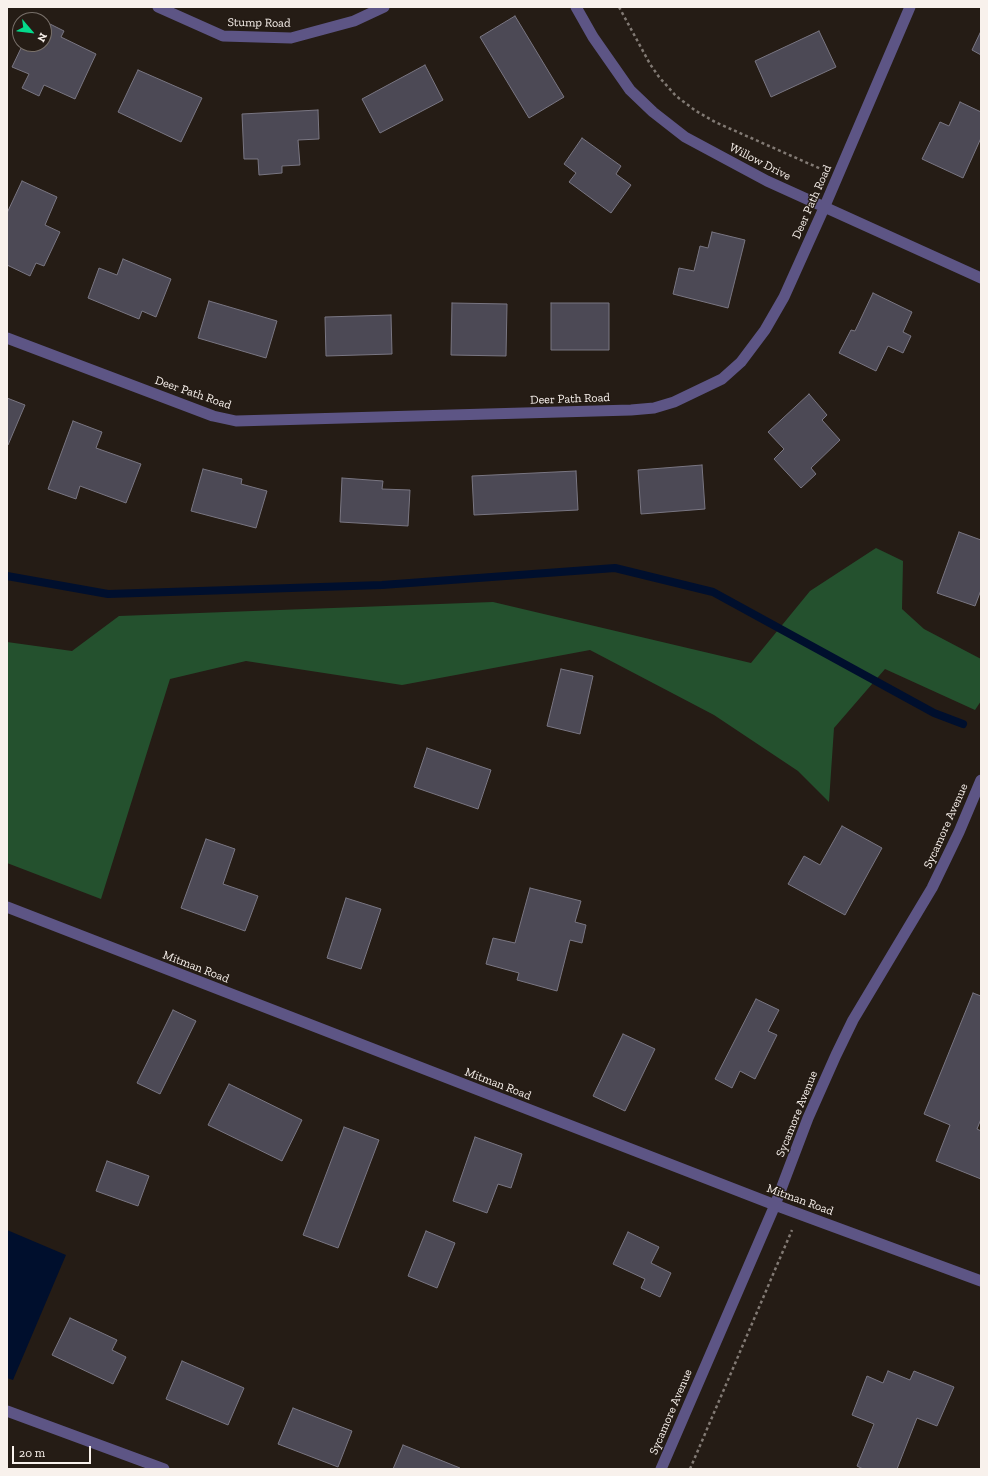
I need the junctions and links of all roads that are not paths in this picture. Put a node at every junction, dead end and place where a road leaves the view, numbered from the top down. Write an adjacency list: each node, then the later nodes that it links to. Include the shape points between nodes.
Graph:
1 (158, 7): 2 (street, Stump Road, via 223,36 291,38 354,21)
2 (384, 7)
3 (576, 7): 5 (street, Willow Drive, via 630,90 653,112 685,137)
4 (910, 7): 5 (street, Deer Path Road)
5 (824, 208): 6 (street, Willow Drive); 7 (street, Deer Path Road, via 784,297 765,330 741,362 722,379 674,402 654,408 236,421 213,416)
6 (981, 278)
7 (7, 338)
8 (981, 780): 9 (street, Sycamore Avenue)
9 (978, 796): 11 (street, Sycamore Avenue, via 932,888 853,1020 808,1118)
10 (7, 907): 11 (street, Mitman Road)
11 (775, 1205): 12 (street, Mitman Road); 15 (street, Sycamore Avenue)
12 (981, 1281)
13 (7, 1411): 14 (street)
14 (164, 1469)
15 (661, 1469)

